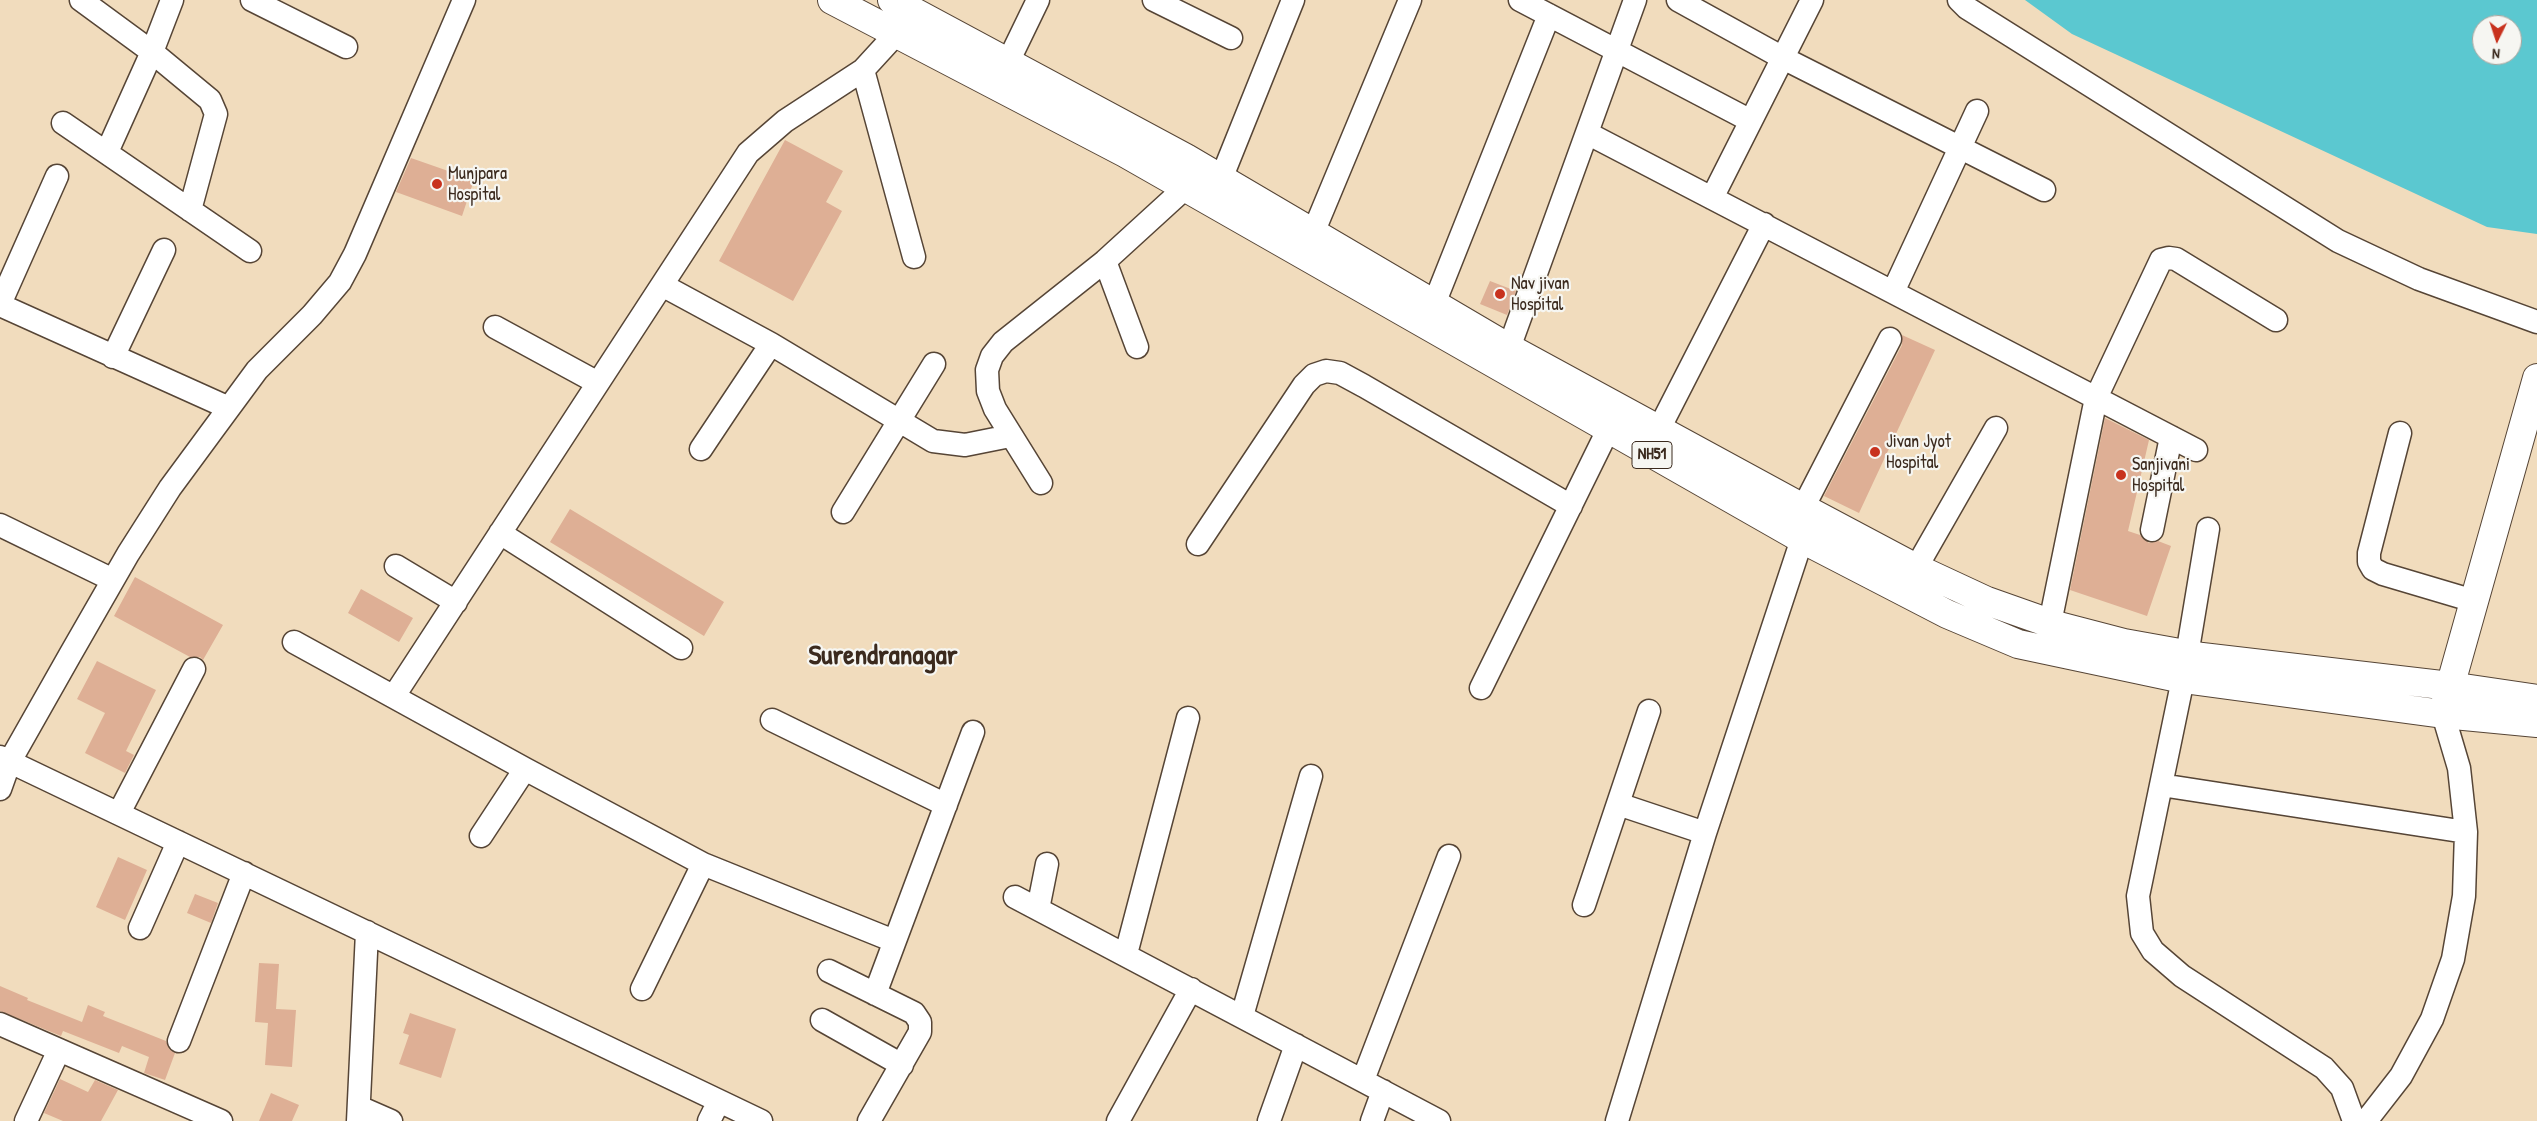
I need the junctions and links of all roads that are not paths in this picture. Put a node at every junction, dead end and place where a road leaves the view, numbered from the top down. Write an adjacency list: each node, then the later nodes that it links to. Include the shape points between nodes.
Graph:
1 (81, 0): 20 (street)
2 (172, 0): 20 (street)
3 (252, 0): 19 (street)
4 (464, 0): 58 (street, via 340,282 312,315 256,370)
5 (832, 0): 17 (main road, NH51)
6 (892, 0): 23 (main road, NH51)
7 (1038, 0): 23 (street)
8 (1154, 0): 18 (street)
9 (1293, 0): 32 (street)
10 (1410, 0): 37 (street)
11 (1634, 0): 21 (street)
12 (1678, 0): 22 (street)
13 (1812, 0): 22 (street)
14 (1959, 0): 47 (street, via 2338,241 2419,279)
15 (1524, 1): 16 (street)
16 (1549, 16): 21 (street); 44 (street)
17 (896, 34): 24 (street); 32 (main road, NH51, via 1125,153)
18 (1231, 38)
19 (346, 47)
20 (152, 52): 30 (street); 35 (street, via 210,100 216,114)
21 (1617, 52): 26 (street); 28 (street)
22 (1782, 58): 26 (street); 29 (street)
23 (1008, 62): 32 (main road, NH51)
24 (863, 70): 40 (street); 42 (street, via 785,121 748,153)
25 (1977, 111): 29 (street)
26 (1751, 121): 34 (street)
27 (63, 123): 30 (street)
28 (1587, 133): 34 (street); 52 (street)
29 (1960, 148): 33 (street); 43 (street)
30 (107, 152): 35 (street)
31 (57, 176): 45 (street)
32 (1204, 189): 37 (main road, NH51); 41 (street); 61 (main road, NH51)
33 (2044, 190)
34 (1712, 198): 36 (street)
35 (190, 210): 39 (street)
36 (1764, 224): 43 (street); 62 (street)
37 (1313, 233): 44 (main road, NH51)
38 (164, 250): 53 (street)
39 (250, 251)
40 (914, 257)
41 (1105, 261): 51 (street); 64 (street, via 1003,342 992,356 987,370 988,390)
42 (662, 285): 50 (street); 56 (street)
43 (1892, 292): 57 (street)
44 (1434, 304): 52 (main road, NH51)
45 (0, 305): 53 (street)
46 (2276, 320): 57 (street, via 2176,260 2161,260)
47 (2537, 322)
48 (495, 327): 56 (street)
49 (1890, 339): 70 (street)
50 (771, 344): 59 (street); 66 (street)
51 (1137, 347)
52 (1509, 348): 62 (main road, NH51)
53 (114, 357): 58 (street)
54 (934, 364): 59 (street)
55 (2537, 378): 81 (main road)
56 (598, 383): 75 (street)
57 (2096, 398): 65 (street); 83 (street)
58 (229, 408): 80 (street, via 170,488)
59 (899, 421): 64 (street, via 933,441 952,445); 71 (street)
60 (1996, 428): 79 (street)
61 (1608, 430): 69 (street); 76 (main road, NH51)
62 (1659, 430): 70 (main road, NH51)
63 (2400, 432): 81 (street, via 2369,562 2373,569 2383,574)
64 (1010, 436): 68 (street)
65 (2171, 437): 67 (street); 74 (street)
66 (701, 449)
67 (2196, 450)
68 (1041, 483)
69 (1571, 506): 77 (street, via 1364,386 1340,373 1326,371 1314,375 1304,385); 89 (street)
70 (1807, 510): 76 (street); 79 (main road, NH51)
71 (843, 512)
72 (0, 525): 80 (street)
73 (2208, 529): 86 (street)
74 (2152, 530)
75 (500, 533): 82 (street); 85 (street)
76 (1802, 539): 86 (main road, NH51, via 1947,614 2018,644); 107 (street)
77 (1198, 544)
78 (396, 566): 82 (street)
79 (1916, 568): 83 (main road, NH51, via 1987,601)
80 (112, 580): 98 (street)
81 (2474, 600): 88 (main road)
82 (456, 602): 90 (street)
83 (2050, 623): 86 (main road, NH51, via 2124,643)
84 (294, 642): 90 (street)
85 (681, 648)
86 (2185, 667): 88 (main road, NH51); 93 (main road, NH51); 101 (street)
87 (194, 669): 105 (street)
88 (2450, 686): 91 (main road, NH51); 93 (main road)
89 (1480, 688)
90 (394, 696): 99 (street)
91 (2537, 699)
92 (1649, 711): 103 (street)
93 (2443, 714): 96 (main road, NH51); 106 (street, via 2459,768)
94 (1188, 718): 120 (street)
95 (772, 720): 104 (street)
96 (2537, 722)
97 (973, 732): 104 (street)
98 (5, 759): 102 (street); 105 (street)
99 (525, 770): 108 (street); 111 (street)
100 (1311, 776): 125 (street)
101 (2161, 785): 106 (street); 147 (street, via 2138,896 2142,933 2152,951 2182,976 2324,1068 2342,1088)
102 (0, 789)
103 (1618, 804): 107 (street); 115 (street)
104 (946, 805): 119 (street)
105 (119, 813): 109 (street)
106 (2466, 832): 148 (street, via 2461,914 2452,959 2432,1019 2402,1076)
107 (1705, 833): 146 (street)
108 (481, 836)
109 (178, 842): 113 (street); 117 (street)
110 (1448, 856): 132 (street)
111 (703, 864): 119 (street); 122 (street)
112 (1047, 864): 116 (street)
113 (244, 873): 118 (street); 128 (street)
114 (1015, 897): 116 (street)
115 (1584, 905)
116 (1038, 909): 120 (street)
117 (140, 928)
118 (367, 932): 134 (street); 135 (street)
119 (894, 941): 124 (street)
120 (1126, 954): 123 (street)
121 (828, 971): 124 (street)
122 (642, 989)
123 (1191, 989): 125 (street); 142 (street)
124 (875, 994): 131 (street, via 914,1013 920,1022 920,1032)
125 (1242, 1016): 129 (street)
126 (822, 1020): 131 (street)
127 (0, 1024): 130 (street)
128 (179, 1041)
129 (1296, 1045): 132 (street); 143 (street)
130 (58, 1050): 136 (street); 137 (street)
131 (902, 1065): 141 (street)
132 (1363, 1080): 133 (street)
133 (1383, 1091): 144 (street); 145 (street)
134 (719, 1101): 139 (street); 140 (street)
135 (358, 1114): 138 (street)
136 (26, 1121)
137 (220, 1121)
138 (391, 1121)
139 (709, 1121)
140 (761, 1121)
141 (869, 1121)
142 (1118, 1121)
143 (1269, 1121)
144 (1372, 1121)
145 (1440, 1121)
146 (1617, 1121)
147 (2354, 1121)
148 (2366, 1121)

